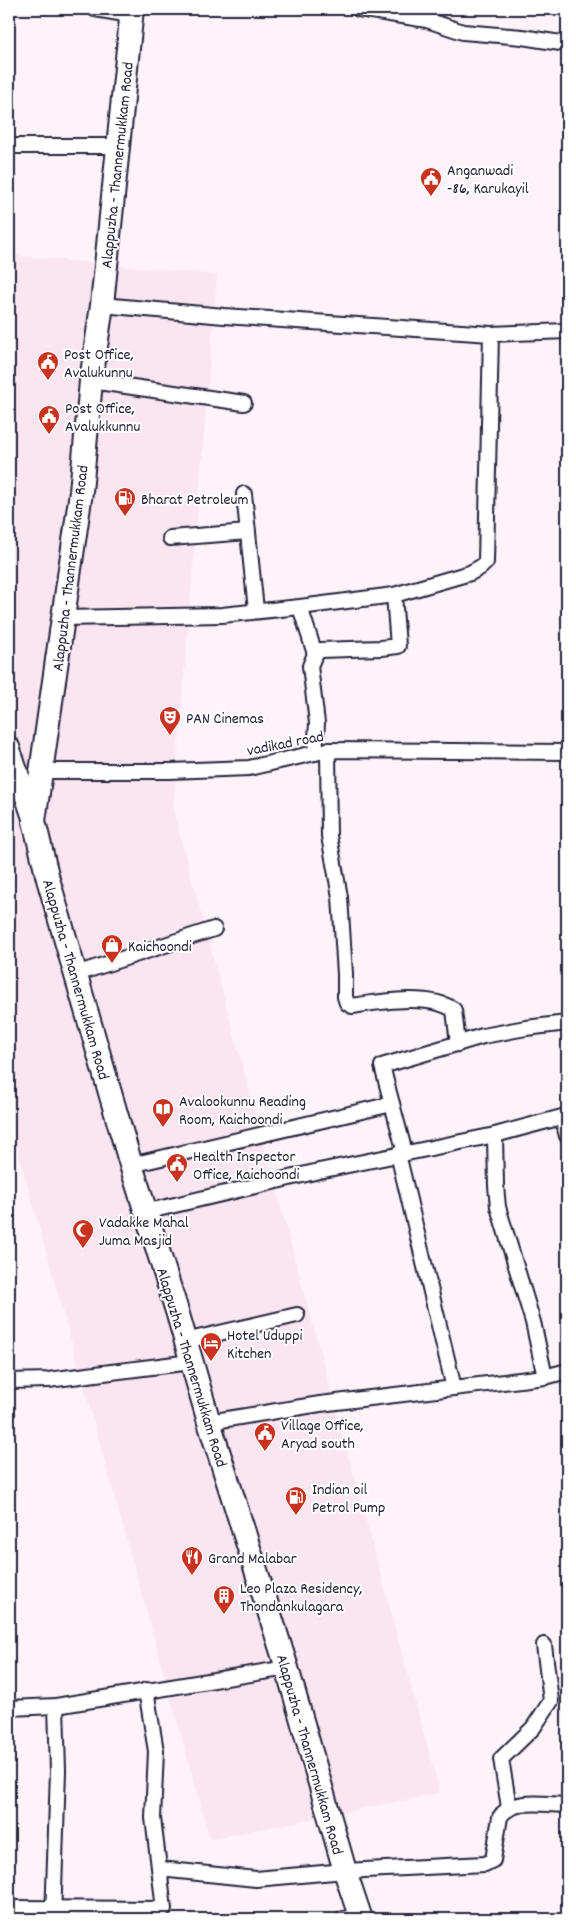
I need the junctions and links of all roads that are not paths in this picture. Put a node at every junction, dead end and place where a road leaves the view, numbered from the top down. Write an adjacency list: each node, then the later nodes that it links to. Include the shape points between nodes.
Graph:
1 (95, 9): 3 (street)
2 (359, 9): 4 (street, via 427,20 463,32)
3 (132, 12): 6 (main road, Alappuzha - Thannermukkam Road)
4 (567, 44)
5 (9, 146): 6 (street)
6 (118, 146): 7 (main road, Alappuzha - Thannermukkam Road)
7 (102, 305): 9 (street); 10 (main road, Alappuzha - Thannermukkam Road)
8 (567, 331): 9 (street)
9 (491, 334): 15 (street, via 486,562 470,573)
10 (91, 381): 11 (street); 18 (main road, Alappuzha - Thannermukkam Road, via 81,492)
11 (244, 403)
12 (244, 494): 13 (street)
13 (248, 532): 14 (street); 17 (street)
14 (170, 538)
15 (394, 595): 16 (street); 19 (street, via 398,646 320,650)
16 (300, 607): 17 (street); 19 (street)
17 (256, 610): 18 (street, via 212,616)
18 (63, 618): 23 (main road, Alappuzha - Thannermukkam Road)
19 (314, 654): 21 (street, via 310,666)
20 (9, 747): 24 (main road)
21 (322, 751): 22 (street, vadikad road); 23 (street, vadikad road, via 250,768); 28 (street, via 329,836 340,897 347,1003 352,1006 418,1000 446,1004 454,1010)
22 (567, 752)
23 (40, 771): 24 (main road, Alappuzha - Thannermukkam Road)
24 (34, 821): 26 (main road, Alappuzha - Thannermukkam Road)
25 (214, 929): 26 (street)
26 (76, 974): 34 (main road, Alappuzha - Thannermukkam Road)
27 (567, 1023): 28 (street, via 511,1030)
28 (458, 1044): 29 (street, via 382,1066)
29 (392, 1104): 33 (street); 34 (street)
30 (565, 1117): 31 (street); 32 (street)
31 (495, 1136): 33 (street); 40 (street, via 498,1207 533,1322)
32 (567, 1136)
33 (402, 1153): 35 (street); 42 (street)
34 (131, 1165): 35 (main road, Alappuzha - Thannermukkam Road)
35 (145, 1212): 37 (main road, Alappuzha - Thannermukkam Road)
36 (297, 1314): 37 (street)
37 (185, 1341): 38 (main road, Alappuzha - Thannermukkam Road)
38 (191, 1362): 41 (street, via 48,1380); 43 (main road, Alappuzha - Thannermukkam Road)
39 (567, 1371): 40 (street)
40 (545, 1377): 42 (street)
41 (9, 1381)
42 (454, 1388): 43 (street)
43 (208, 1422): 45 (main road, Alappuzha - Thannermukkam Road)
44 (544, 1645): 50 (street, via 551,1701 533,1728 502,1759)
45 (287, 1668): 46 (street); 52 (main road, Alappuzha - Thannermukkam Road)
46 (146, 1690): 47 (street); 51 (street, via 156,1751 152,1818)
47 (56, 1706): 48 (street); 54 (street, via 58,1771)
48 (9, 1708)
49 (567, 1805): 50 (street, via 519,1804)
50 (509, 1807): 52 (street, via 500,1817 490,1862)
51 (160, 1869): 52 (street, via 256,1879); 54 (street, via 164,1909)
52 (345, 1871): 55 (main road, Alappuzha - Thannermukkam Road)
53 (9, 1908): 54 (street)
54 (53, 1914)
55 (355, 1918)

